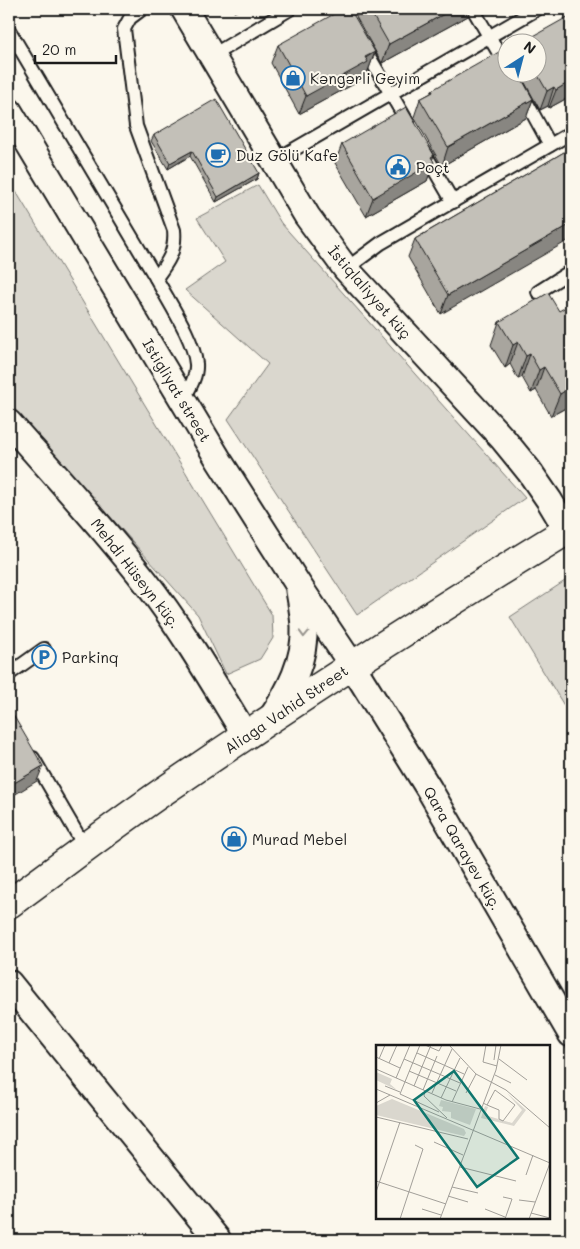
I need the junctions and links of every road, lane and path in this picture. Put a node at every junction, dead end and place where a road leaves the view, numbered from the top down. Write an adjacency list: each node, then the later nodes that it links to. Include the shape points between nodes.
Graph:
1 (142, 9): 20 (lane, via 130,18 124,28 136,126 174,230 175,243)
2 (184, 9): 10 (street, İstiqlaliyyət küç)
3 (290, 9): 10 (lane)
4 (473, 9): 8 (lane)
5 (537, 9): 8 (lane)
6 (9, 30): 20 (lane)
7 (356, 34): 12 (lane)
8 (489, 36): 9 (lane); 12 (lane)
9 (498, 52)
10 (213, 55): 16 (street, İstiqlaliyyət küç)
11 (515, 82): 15 (lane)
12 (390, 92): 16 (lane); 17 (lane)
13 (9, 111): 22 (street, Istigliyat street)
14 (571, 133): 15 (lane)
15 (550, 145): 17 (lane)
16 (274, 161): 18 (street, İstiqlaliyyət küç)
17 (453, 202): 18 (lane, via 381,243)
18 (346, 269): 24 (street, İstiqlaliyyət küç, via 503,440)
19 (571, 271): 21 (lane)
20 (156, 278): 22 (lane, via 190,342 196,364 195,378)
21 (538, 292)
22 (183, 400): 25 (street, Istigliyat street)
23 (9, 423): 30 (street, Mehdi Hüseyn küç., via 145,581 181,631)
24 (569, 529): 27 (main road, Aliaga Vahid Street)
25 (299, 586): 27 (street, Istigliyat street); 29 (street, one-way to 29, via 304,643 286,697)
26 (44, 649): 28 (lane)
27 (352, 665): 29 (main road, Aliaga Vahid Street); 35 (street, Qara Qarayev küç., via 429,789)
28 (9, 674)
29 (269, 720): 30 (main road, Aliaga Vahid Street)
30 (246, 736): 32 (main road, Aliaga Vahid Street)
31 (29, 751): 32 (lane)
32 (86, 848): 33 (main road, Aliaga Vahid Street)
33 (9, 904)
34 (9, 983): 36 (street)
35 (571, 1034)
36 (218, 1240)

